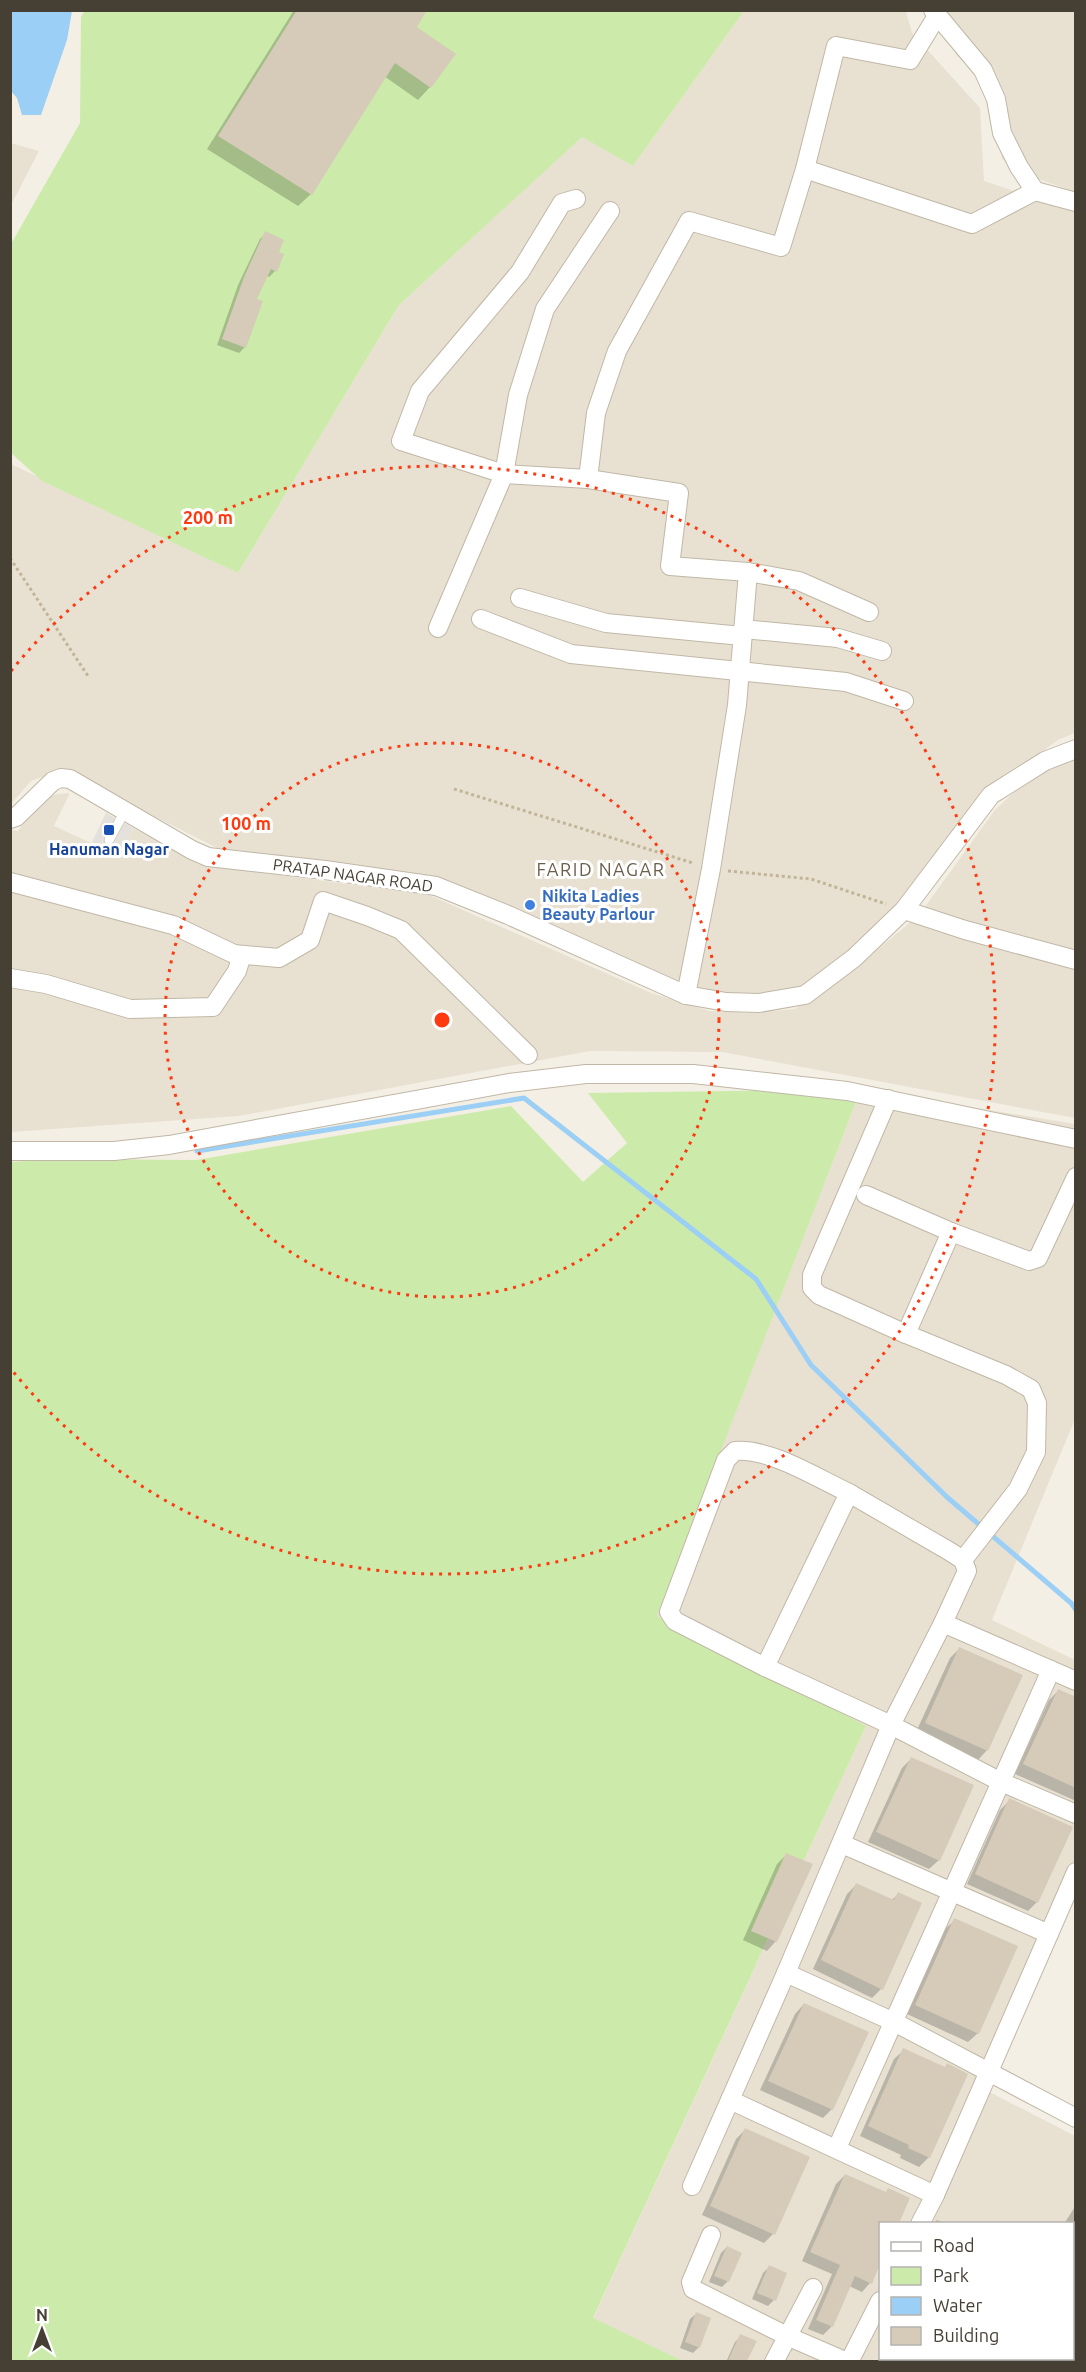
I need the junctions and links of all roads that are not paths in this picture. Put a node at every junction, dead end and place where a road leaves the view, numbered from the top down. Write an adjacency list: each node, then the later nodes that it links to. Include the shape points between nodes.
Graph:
1 (935, 13): 2 (street, via 910,60 836,46); 3 (street, via 983,70 996,99 1002,133)
2 (805, 169): 3 (street, via 972,224); 8 (street, via 781,247 689,221 617,351 596,413)
3 (1035, 191): 5 (street)
4 (576, 199): 7 (street, via 562,203 520,272 420,391 401,441)
5 (1076, 202)
6 (610, 211): 7 (street, via 545,309 518,395)
7 (504, 474): 8 (street); 13 (street)
8 (588, 479): 9 (street, via 680,493 670,566)
9 (748, 572): 11 (street, via 799,581); 14 (street)
10 (520, 598): 14 (street, via 606,623)
11 (869, 612)
12 (481, 620): 16 (street, via 571,654)
13 (438, 628)
14 (743, 632): 15 (street, via 838,638); 16 (street)
15 (882, 651)
16 (740, 669): 17 (street, via 846,682); 27 (street, via 711,869)
17 (904, 701)
18 (1076, 749): 23 (street, PRATAP NAGAR ROAD, via 1045,761 991,795)
19 (125, 811): 20 (street, PRATAP NAGAR ROAD, via 70,779 60,778 16,818); 21 (lane); 27 (street, PRATAP NAGAR ROAD, via 208,857 436,886)
20 (10, 819)
21 (109, 840)
22 (10, 882): 24 (street, via 173,925)
23 (904, 910): 25 (street); 27 (street, PRATAP NAGAR ROAD, via 854,957 805,995 759,1003)
24 (242, 955): 26 (street, via 237,971 213,1007 130,1009 46,984); 28 (street, via 279,958 310,940 323,901 367,915 401,930)
25 (1076, 960)
26 (10, 978)
27 (686, 995)
28 (528, 1055)
29 (888, 1099): 30 (street); 31 (street, via 693,1074 586,1074 509,1083 169,1145 114,1152); 35 (street, via 812,1275 812,1288 819,1295)
30 (1076, 1139)
31 (10, 1151)
32 (1076, 1177): 34 (street, via 1038,1258 1029,1261)
33 (866, 1195): 34 (street)
34 (951, 1232): 35 (street)
35 (906, 1334): 37 (street, via 1006,1375 1031,1389 1037,1403 1036,1452 1018,1489)
36 (849, 1493): 37 (street); 39 (street); 39 (street, via 748,1450 735,1451 726,1460 669,1612 675,1621)
37 (968, 1555): 38 (street, via 967,1571)
38 (943, 1623): 40 (street); 42 (street)
39 (765, 1667): 42 (street)
40 (1051, 1670): 41 (street); 43 (street)
41 (1076, 1681)
42 (891, 1725): 43 (street); 45 (street)
43 (1001, 1782): 44 (street); 47 (street)
44 (1076, 1814)
45 (842, 1844): 47 (street); 49 (street)
46 (1076, 1872): 48 (street)
47 (952, 1891): 48 (street); 50 (street)
48 (1049, 1934): 51 (street)
49 (786, 1973): 50 (street); 52 (street)
50 (894, 2022): 51 (street); 54 (street)
51 (987, 2073): 53 (street); 56 (street)
52 (730, 2100): 54 (street); 55 (street)
53 (1076, 2118)
54 (837, 2148): 56 (street)
55 (692, 2186)
56 (935, 2195): 57 (street)
57 (921, 2222)
58 (711, 2235): 61 (street, via 691,2282 693,2289)
59 (813, 2288): 61 (street)
60 (879, 2303): 63 (street)
61 (787, 2336): 62 (street); 63 (street)
62 (774, 2361)
63 (848, 2361)

